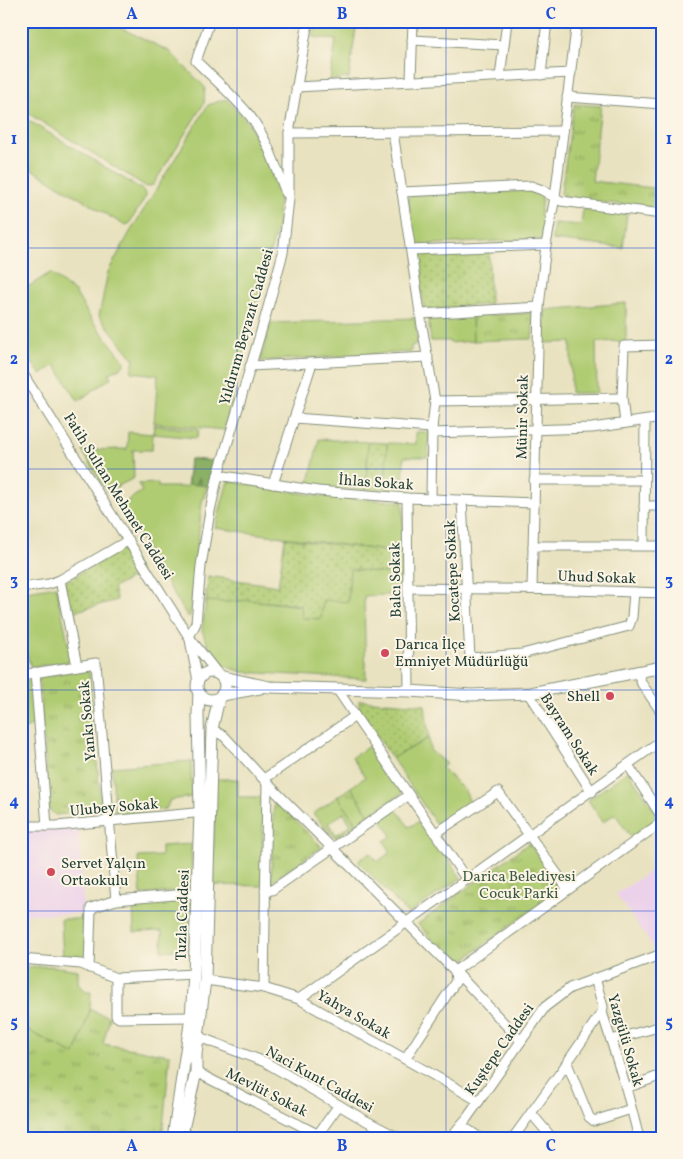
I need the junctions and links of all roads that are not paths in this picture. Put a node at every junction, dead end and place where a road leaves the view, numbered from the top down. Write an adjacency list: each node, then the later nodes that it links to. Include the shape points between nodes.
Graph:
1 (210, 21): 21 (street, via 196,61 251,117)
2 (308, 21): 13 (street, Yıldırım Beyazıt Caddesi)
3 (413, 21): 7 (street)
4 (507, 21): 8 (street)
5 (547, 21): 10 (street)
6 (577, 21): 9 (street, Münir Sokak)
7 (412, 40): 8 (street); 12 (street)
8 (504, 45): 11 (street)
9 (571, 73): 10 (street); 14 (street, Münir Sokak)
10 (542, 75): 11 (street)
11 (500, 77): 12 (street)
12 (411, 81): 13 (street)
13 (296, 87): 18 (street, Yıldırım Beyazıt Caddesi)
14 (568, 97): 15 (street); 16 (street, Münir Sokak)
15 (662, 104)
16 (563, 131): 17 (street); 20 (street, Münir Sokak)
17 (393, 132): 18 (street); 19 (street)
18 (289, 133): 21 (street, Yıldırım Beyazıt Caddesi)
19 (402, 192): 20 (street, via 531,186); 24 (street)
20 (555, 197): 22 (street, via 572,204); 23 (street, Münir Sokak)
21 (289, 198): 30 (street, Yıldırım Beyazıt Caddesi, via 283,253)
22 (662, 214)
23 (546, 245): 24 (street); 25 (street, Münir Sokak)
24 (411, 250): 26 (street)
25 (539, 307): 26 (street); 33 (street, Münir Sokak)
26 (420, 314): 28 (street)
27 (662, 345): 32 (street, via 624,346)
28 (428, 357): 29 (street); 34 (street)
29 (312, 363): 30 (street); 35 (street)
30 (250, 366): 41 (street, Yıldırım Beyazıt Caddesi)
31 (21, 371): 51 (street, Fatih Sultan Mehmet Caddesi)
32 (622, 398): 33 (street); 38 (street)
33 (536, 401): 34 (street); 39 (street, Münir Sokak)
34 (435, 402): 40 (street)
35 (294, 418): 40 (street); 44 (street)
36 (662, 418): 37 (street)
37 (646, 421): 38 (street); 43 (street)
38 (625, 423): 39 (street)
39 (535, 430): 40 (street); 42 (street, Münir Sokak)
40 (432, 431): 46 (street)
41 (218, 474): 44 (street, İhlas Sokak); 62 (street, Yıldırım Beyazıt Caddesi, via 204,548 196,623)
42 (534, 480): 43 (street); 48 (street, Münir Sokak)
43 (644, 480): 49 (street)
44 (273, 484): 45 (street, İhlas Sokak)
45 (407, 498): 46 (street, İhlas Sokak); 57 (street, Balcı Sokak)
46 (430, 499): 47 (street, İhlas Sokak)
47 (462, 500): 48 (street, İhlas Sokak); 58 (street, Kocatepe Sokak)
48 (534, 503): 53 (street, Münir Sokak)
49 (644, 506): 50 (street); 52 (street)
50 (662, 506)
51 (129, 540): 55 (street); 62 (street, Fatih Sultan Mehmet Caddesi)
52 (644, 545): 53 (street); 54 (street)
53 (533, 546): 59 (street, Münir Sokak)
54 (662, 546)
55 (60, 580): 56 (street); 63 (street)
56 (21, 588)
57 (408, 588): 58 (street); 72 (street, Balcı Sokak)
58 (466, 588): 59 (street); 60 (street, Kocatepe Sokak, via 470,658 522,654 629,626)
59 (532, 589): 60 (street, Uhud Sokak)
60 (634, 592): 61 (street, Uhud Sokak)
61 (662, 593)
62 (190, 637): 68 (street, Fatih Sultan Mehmet Caddesi); 69 (street, Fatih Sultan Mehmet Caddesi)
63 (77, 666): 66 (street, Yankı Sokak); 85 (street, Yankı Sokak, via 96,663)
64 (662, 666): 65 (main road)
65 (637, 671): 73 (main road); 75 (street)
66 (35, 672): 67 (street, Yankı Sokak); 88 (street)
67 (21, 675)
68 (220, 675): 69 (main road, via 207,673); 70 (main road); 74 (main road, via 225,685)
69 (199, 687): 74 (main road, via 206,699 214,700); 83 (main road, Tuzla Caddesi)
70 (269, 687): 71 (main road); 74 (main road)
71 (337, 689): 72 (main road); 76 (street)
72 (410, 691): 73 (main road, via 471,695)
73 (528, 693): 81 (street, Bayram Sokak)
74 (220, 696): 77 (main road, Tuzla Caddesi)
75 (662, 713)
76 (355, 716): 80 (street); 82 (street)
77 (212, 729): 80 (street, via 225,736); 83 (main road, Tuzla Caddesi)
78 (662, 740): 79 (street, Bayram Sokak)
79 (628, 765): 81 (street, Bayram Sokak); 84 (street)
80 (266, 781): 91 (street); 94 (street)
81 (592, 792): 90 (street)
82 (409, 795): 89 (street); 91 (street)
83 (205, 812): 85 (street, Ulubey Sokak); 95 (main road, Tuzla Caddesi); 105 (main road, Tuzla Caddesi)
84 (662, 817)
85 (109, 821): 88 (street, Ulubey Sokak); 96 (street)
86 (662, 822): 93 (street)
87 (21, 826): 88 (street, Ulubey Sokak)
88 (47, 826)
89 (436, 833): 90 (street, via 498,792); 92 (street)
90 (530, 836): 92 (street); 93 (street)
91 (332, 848): 94 (street); 97 (street)
92 (467, 880): 97 (street)
93 (568, 889): 101 (street)
94 (266, 891): 106 (street)
95 (198, 893): 96 (street); 102 (main road, Tuzla Caddesi)
96 (116, 900): 100 (street, via 91,908)
97 (406, 923): 101 (street); 107 (street)
98 (661, 955): 104 (street, Kuştepe Caddesi)
99 (21, 959): 100 (street, via 72,962)
100 (89, 968): 103 (street)
101 (454, 971): 113 (street); 114 (street, via 456,981)
102 (194, 974): 103 (street); 109 (main road, Tuzla Caddesi)
103 (116, 978): 109 (street, via 116,1016 119,1018)
104 (595, 978): 108 (street, Yazgülü Sokak); 113 (street, Kuştepe Caddesi, via 570,988 545,1007)
105 (205, 980): 106 (street, Yahya Sokak); 111 (main road, Tuzla Caddesi)
106 (264, 988): 107 (street, Yahya Sokak)
107 (299, 999): 114 (street, Yahya Sokak)
108 (602, 1012): 112 (street, Yazgülü Sokak); 115 (street)
109 (192, 1017): 124 (main road, Tuzla Caddesi)
110 (662, 1026): 112 (street)
111 (199, 1037): 116 (main road, Tuzla Caddesi); 120 (street, Naci Kunt Caddesi, via 265,1062)
112 (611, 1040): 118 (street, Yazgülü Sokak)
113 (521, 1041): 119 (street, Kuştepe Caddesi)
114 (404, 1059): 119 (street, Yahya Sokak)
115 (567, 1063): 121 (street, via 589,1117 594,1121); 122 (street)
116 (196, 1072): 124 (main road, Tuzla Caddesi); 125 (street, Mevlüt Sokak)
117 (662, 1076): 118 (street)
118 (626, 1088): 121 (street, Yazgülü Sokak)
119 (479, 1101): 123 (street, Kuştepe Caddesi)
120 (339, 1105): 125 (street); 127 (street, Naci Kunt Caddesi)
121 (631, 1109): 132 (street, Yazgülü Sokak)
122 (531, 1113): 130 (street); 131 (street)
123 (461, 1125): 128 (street, Kuştepe Caddesi); 129 (street)
124 (179, 1136): 126 (street)
125 (320, 1136)
126 (196, 1138)
127 (399, 1138)
128 (450, 1138)
129 (480, 1138)
130 (513, 1138)
131 (552, 1138)
132 (639, 1138)

